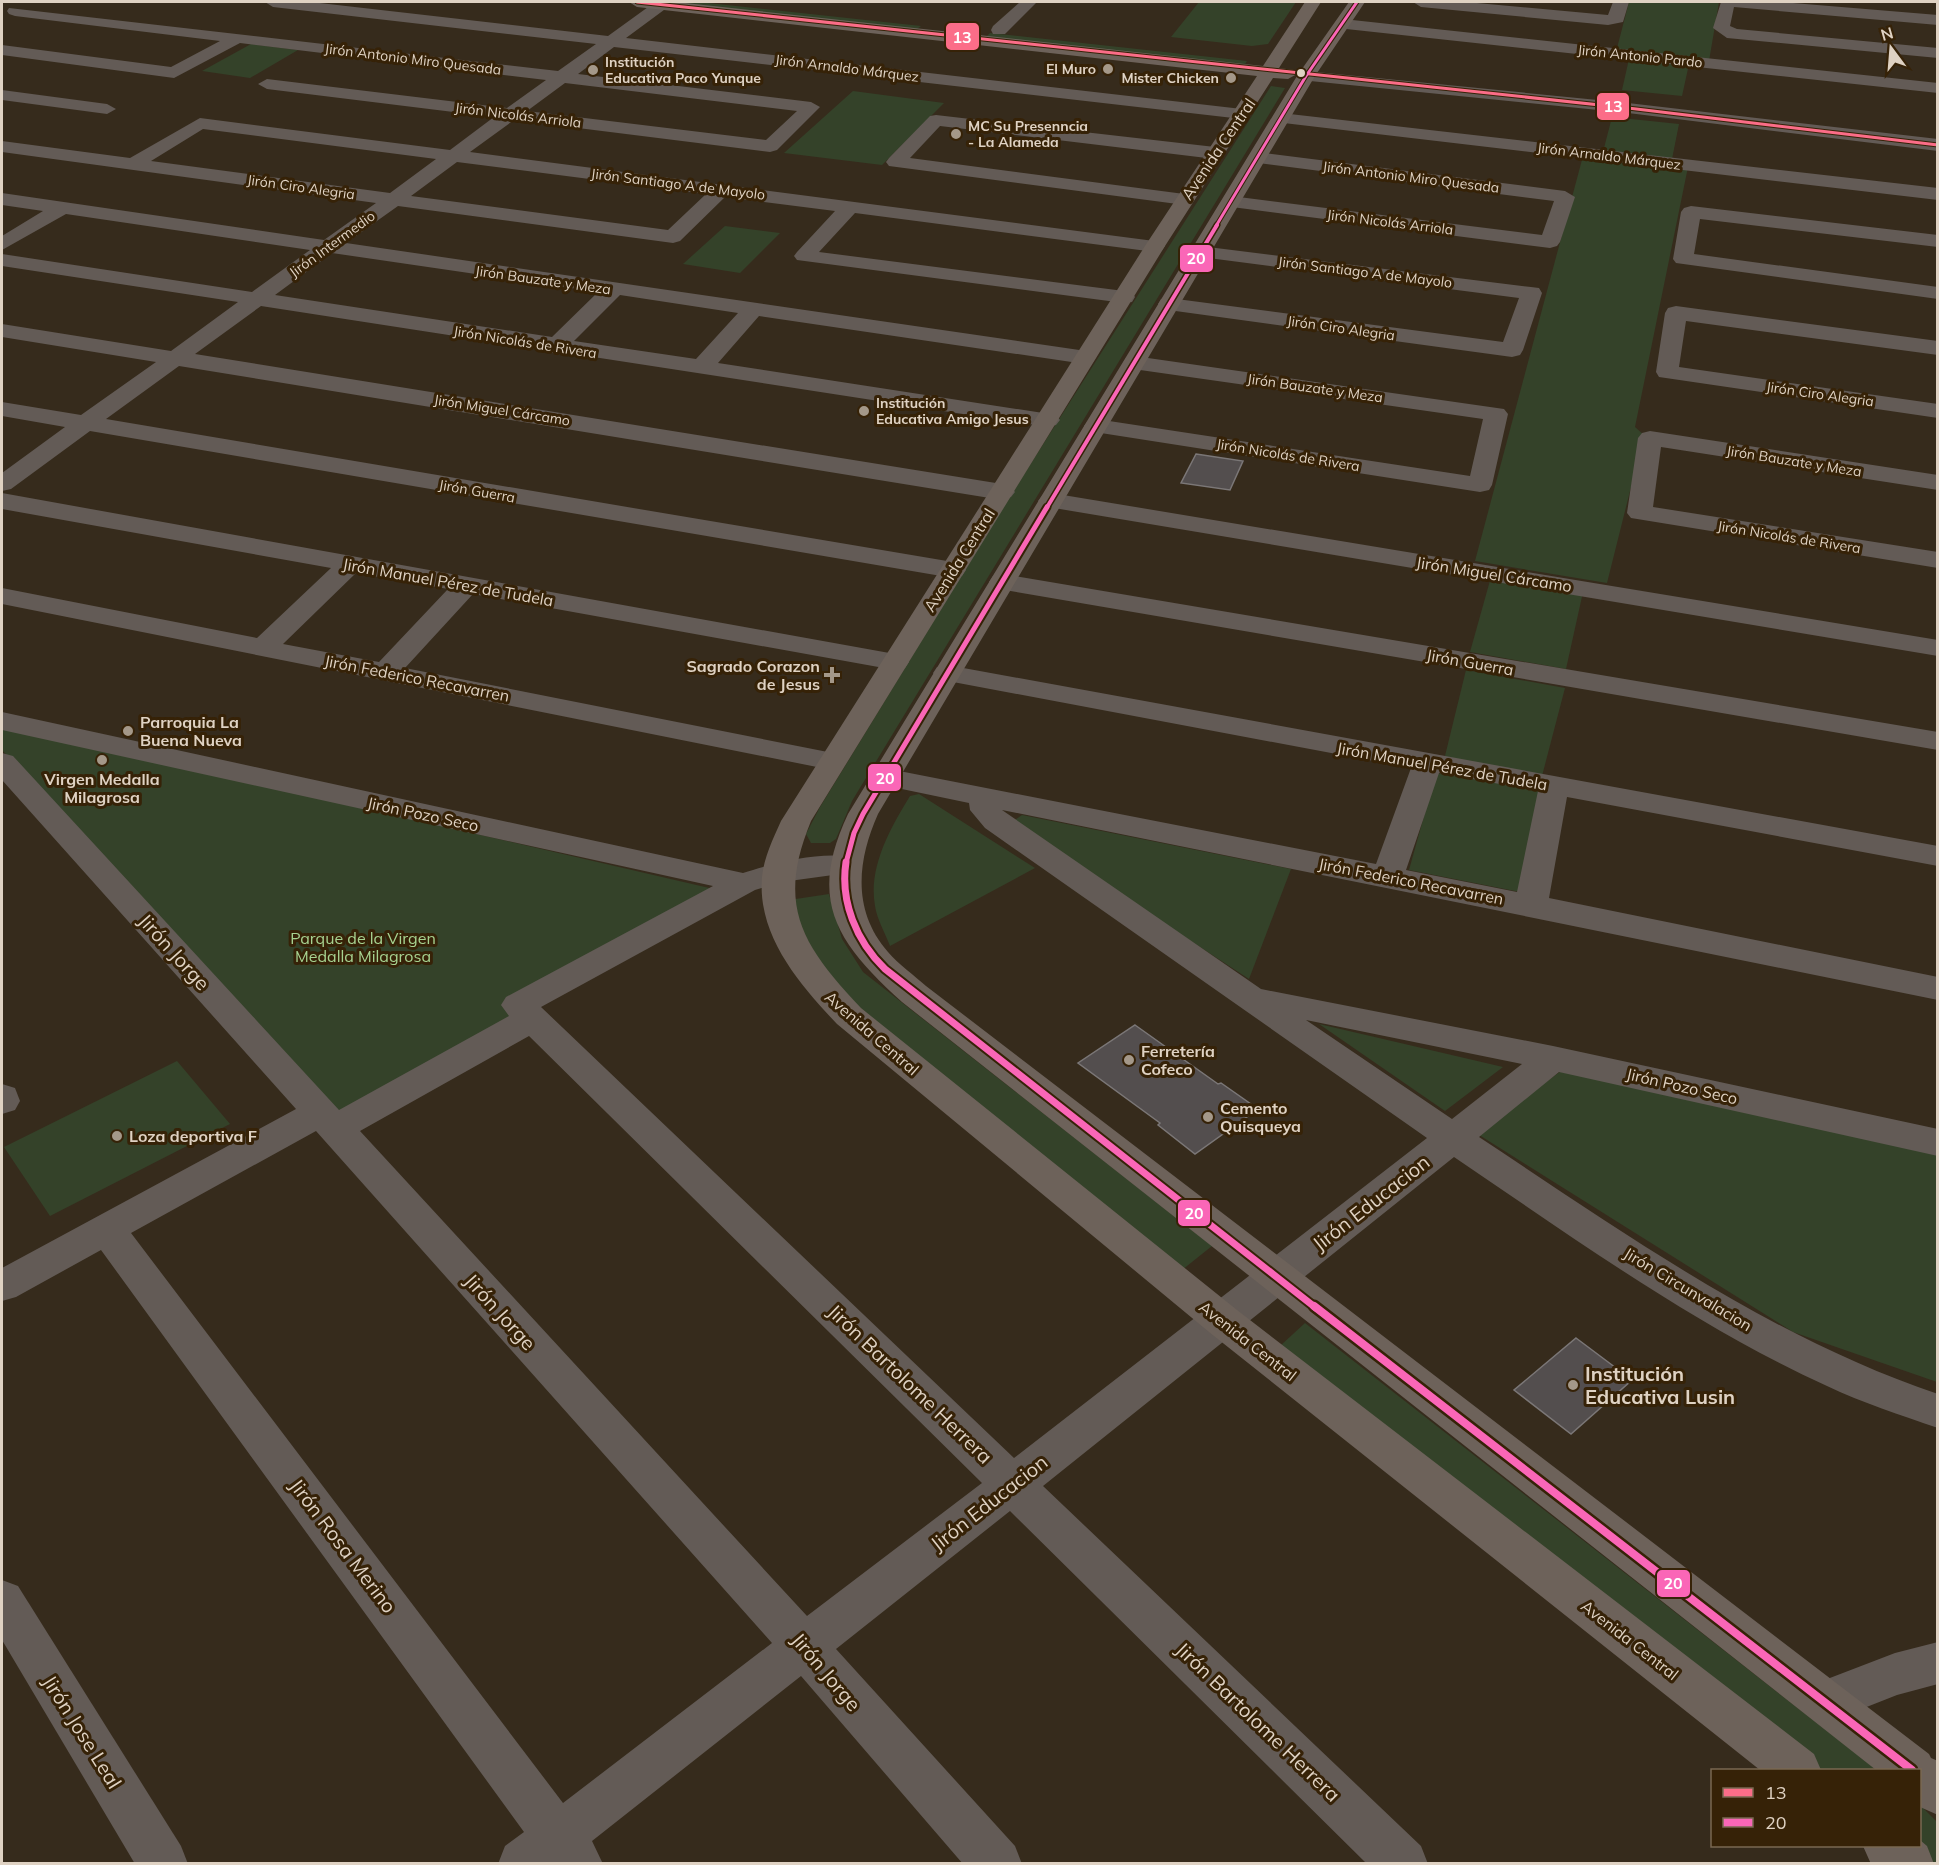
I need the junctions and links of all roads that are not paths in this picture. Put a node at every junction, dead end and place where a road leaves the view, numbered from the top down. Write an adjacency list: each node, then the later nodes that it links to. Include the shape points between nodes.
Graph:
1 (35, 2): 12 (street)
2 (273, 2): 18 (street, Jirón Arnaldo Márquez)
3 (637, 2): 11 (main road)
4 (738, 2): 16 (main road)
5 (1029, 2): 15 (street)
6 (1313, 2): 23 (main road, Avenida Central)
7 (1357, 2): 14 (main road)
8 (1421, 2): 9 (street, via 1608,20 1617,19)
9 (1621, 2)
10 (1740, 2): 13 (street); 21 (street, via 1727,4 1721,28 1733,34)
11 (662, 4): 16 (main road); 18 (street, Jirón Intermedio)
12 (8, 14): 17 (street, Jirón Antonio Miro Quesada)
13 (1938, 20)
14 (1343, 24): 24 (main road); 27 (street, Jirón Antonio Pardo)
15 (999, 30): 16 (main road); 23 (main road)
16 (951, 31): 23 (main road)
17 (237, 38): 19 (street, Jirón Antonio Miro Quesada); 20 (street, via 174,73)
18 (613, 39): 26 (street, Jirón Intermedio); 30 (street, Jirón Arnaldo Márquez)
19 (325, 48): 22 (street); 26 (street, Jirón Antonio Miro Quesada)
20 (2, 50)
21 (1938, 52)
22 (306, 60)
23 (1273, 66): 24 (main road); 30 (main road, Avenida Central)
24 (1310, 70): 29 (street); 32 (main road)
25 (286, 72): 31 (street, Jirón Nicolás Arriola, via 267,84)
26 (561, 77): 31 (street, Jirón Intermedio); 39 (street, Jirón Antonio Miro Quesada, via 811,107)
27 (1938, 88)
28 (2, 95): 36 (street, via 107,109)
29 (1645, 105): 33 (street); 34 (street)
30 (1242, 114): 37 (main road, Avenida Central)
31 (512, 115): 38 (street, Jirón Intermedio); 39 (street, Jirón Nicolás Arriola)
32 (1281, 118): 40 (main road); 43 (street, Jirón Arnaldo Márquez)
33 (1938, 133)
34 (1938, 145)
35 (2, 146): 36 (street, Jirón Ciro Alegria)
36 (35, 150): 41 (street, Jirón Ciro Alegria)
37 (1215, 153): 45 (main road, Avenida Central); 45 (street, via 936,120 896,162)
38 (454, 156): 41 (street, Jirón Santiago A de Mayolo, via 200,123); 42 (street, Jirón Santiago A de Mayolo); 46 (street, Jirón Intermedio)
39 (773, 156)
40 (1257, 158): 47 (main road); 51 (street, Jirón Antonio Miro Quesada, via 1565,197)
41 (134, 164): 46 (street, Jirón Ciro Alegria)
42 (739, 186): 46 (street, Jirón Ciro Alegria, via 673,237); 48 (street, Jirón Santiago A de Mayolo)
43 (1938, 194)
44 (2, 199): 49 (street, Jirón Bauzate y Meza)
45 (1185, 199): 53 (main road, Avenida Central)
46 (393, 200): 54 (street, Jirón Intermedio)
47 (1231, 202): 51 (street, Jirón Nicolás Arriola); 55 (main road)
48 (851, 206): 53 (street, Jirón Santiago A de Mayolo); 59 (street, via 804,256)
49 (62, 208): 52 (street); 54 (street, Jirón Bauzate y Meza)
50 (1938, 241): 58 (street, via 1691,212 1683,259)
51 (1550, 242)
52 (2, 244)
53 (1155, 246): 59 (main road, Avenida Central)
54 (328, 248): 57 (street, Jirón Bauzate y Meza); 60 (street, Jirón Intermedio)
55 (1200, 252): 61 (main road); 66 (street, Jirón Santiago A de Mayolo, via 1531,293)
56 (2, 260): 60 (street, Jirón Nicolás de Rivera)
57 (613, 290): 62 (street, Jirón Bauzate y Meza); 64 (street)
58 (1938, 293)
59 (1124, 297): 67 (main road, Avenida Central)
60 (256, 300): 64 (street, Jirón Nicolás de Rivera); 68 (street, Jirón Intermedio)
61 (1169, 304): 66 (street, Jirón Ciro Alegria); 69 (main road)
62 (753, 309): 67 (street, Jirón Bauzate y Meza); 70 (street)
63 (2, 330): 68 (street, Jirón Miguel Cárcamo)
64 (555, 346): 70 (street, Jirón Nicolás de Rivera)
65 (1938, 348): 72 (street, Jirón Ciro Alegria, via 1676,313 1666,372)
66 (1512, 350)
67 (1085, 357): 73 (main road, Avenida Central)
68 (174, 358): 74 (street, Jirón Intermedio); 79 (street, Jirón Miguel Cárcamo)
69 (1134, 363): 75 (main road); 78 (street, Jirón Bauzate y Meza, via 1496,414)
70 (701, 368): 73 (street, Jirón Nicolás de Rivera)
71 (2, 409): 74 (street, Jirón Guerra)
72 (1938, 411)
73 (1048, 420): 79 (main road, Avenida Central)
74 (86, 424): 77 (street, Jirón Intermedio); 85 (street, Jirón Guerra)
75 (1096, 426): 78 (street, Jirón Nicolás de Rivera); 81 (main road)
76 (1938, 483): 82 (street, Jirón Bauzate y Meza, via 1650,438)
77 (2, 484)
78 (1480, 485)
79 (1002, 492): 85 (main road, Avenida Central)
80 (2, 501): 84 (street, Jirón Manuel Pérez de Tudela)
81 (1051, 501): 86 (main road); 90 (street, Jirón Miguel Cárcamo)
82 (1640, 513): 83 (street, Jirón Nicolás de Rivera)
83 (1938, 560)
84 (350, 564): 87 (street, Jirón Manuel Pérez de Tudela); 89 (street)
85 (953, 570): 91 (main road, Avenida Central)
86 (1002, 582): 93 (main road); 95 (street, Jirón Guerra)
87 (466, 586): 91 (street, Jirón Manuel Pérez de Tudela); 92 (street)
88 (2, 596): 89 (street, Jirón Federico Recavarren)
89 (263, 648): 92 (street, Jirón Federico Recavarren)
90 (1938, 648)
91 (895, 662): 97 (main road, Avenida Central)
92 (386, 671): 97 (street, Jirón Federico Recavarren)
93 (947, 673): 98 (street, Jirón Manuel Pérez de Tudela); 99 (main road)
94 (2, 721): 106 (street, Jirón Pozo Seco)
95 (1938, 741)
96 (2, 762): 112 (street, Jirón Jorge)
97 (832, 762): 104 (main road, Avenida Central, via 784,844)
98 (1428, 764): 100 (street, Jirón Manuel Pérez de Tudela); 105 (street)
99 (884, 777): 101 (street, Jirón Federico Recavarren); 103 (main road, via 851,838)
100 (1554, 786): 102 (street, Jirón Manuel Pérez de Tudela); 107 (street)
101 (984, 799): 105 (street, Jirón Federico Recavarren); 109 (street, Jirón Circunvalacion, via 985,810 996,821)
102 (1938, 856)
103 (844, 865): 104 (street, Jirón Pozo Seco); 116 (main road, via 843,891 852,920 876,960 914,994)
104 (779, 872): 106 (street, Jirón Pozo Seco); 118 (main road, Avenida Central, via 777,905 790,939 814,981 849,1016)
105 (1388, 876): 107 (street, Jirón Federico Recavarren)
106 (744, 883): 110 (street)
107 (1531, 905): 108 (street, Jirón Federico Recavarren)
108 (1938, 990)
109 (1251, 998): 111 (street, Jirón Pozo Seco); 113 (street, Jirón Circunvalacion)
110 (525, 1012): 112 (street); 120 (street, Jirón Bartolome Herrera)
111 (1553, 1058): 113 (street); 114 (street, Jirón Pozo Seco)
112 (327, 1121): 115 (street); 122 (street, Jirón Jorge)
113 (1453, 1140): 116 (street, Jirón Educacion); 119 (street, Jirón Circunvalacion, via 1744,1323 1823,1366)
114 (1938, 1143)
115 (107, 1229): 117 (street); 130 (street, Jirón Rosa Merino)
116 (1276, 1277): 118 (street, Jirón Educacion); 124 (main road)
117 (2, 1286)
118 (1223, 1322): 120 (street, Jirón Educacion); 125 (main road, Avenida Central)
119 (1938, 1411)
120 (1014, 1484): 122 (street, Jirón Educacion); 134 (street, Jirón Bartolome Herrera)
121 (2, 1600): 131 (street, Jirón Jose Leal)
122 (804, 1646): 130 (street, Jirón Educacion); 133 (street, Jirón Jorge)
123 (1938, 1663): 124 (street, via 1895,1674)
124 (1826, 1701): 126 (main road)
125 (1796, 1769)
126 (1911, 1769)
127 (1921, 1778): 128 (main road)
128 (1938, 1792)
129 (1890, 1847): 135 (main road)
130 (568, 1850): 132 (street, Jirón Educacion)
131 (163, 1863)
132 (522, 1863)
133 (997, 1863)
134 (1403, 1863)
135 (1909, 1863)

